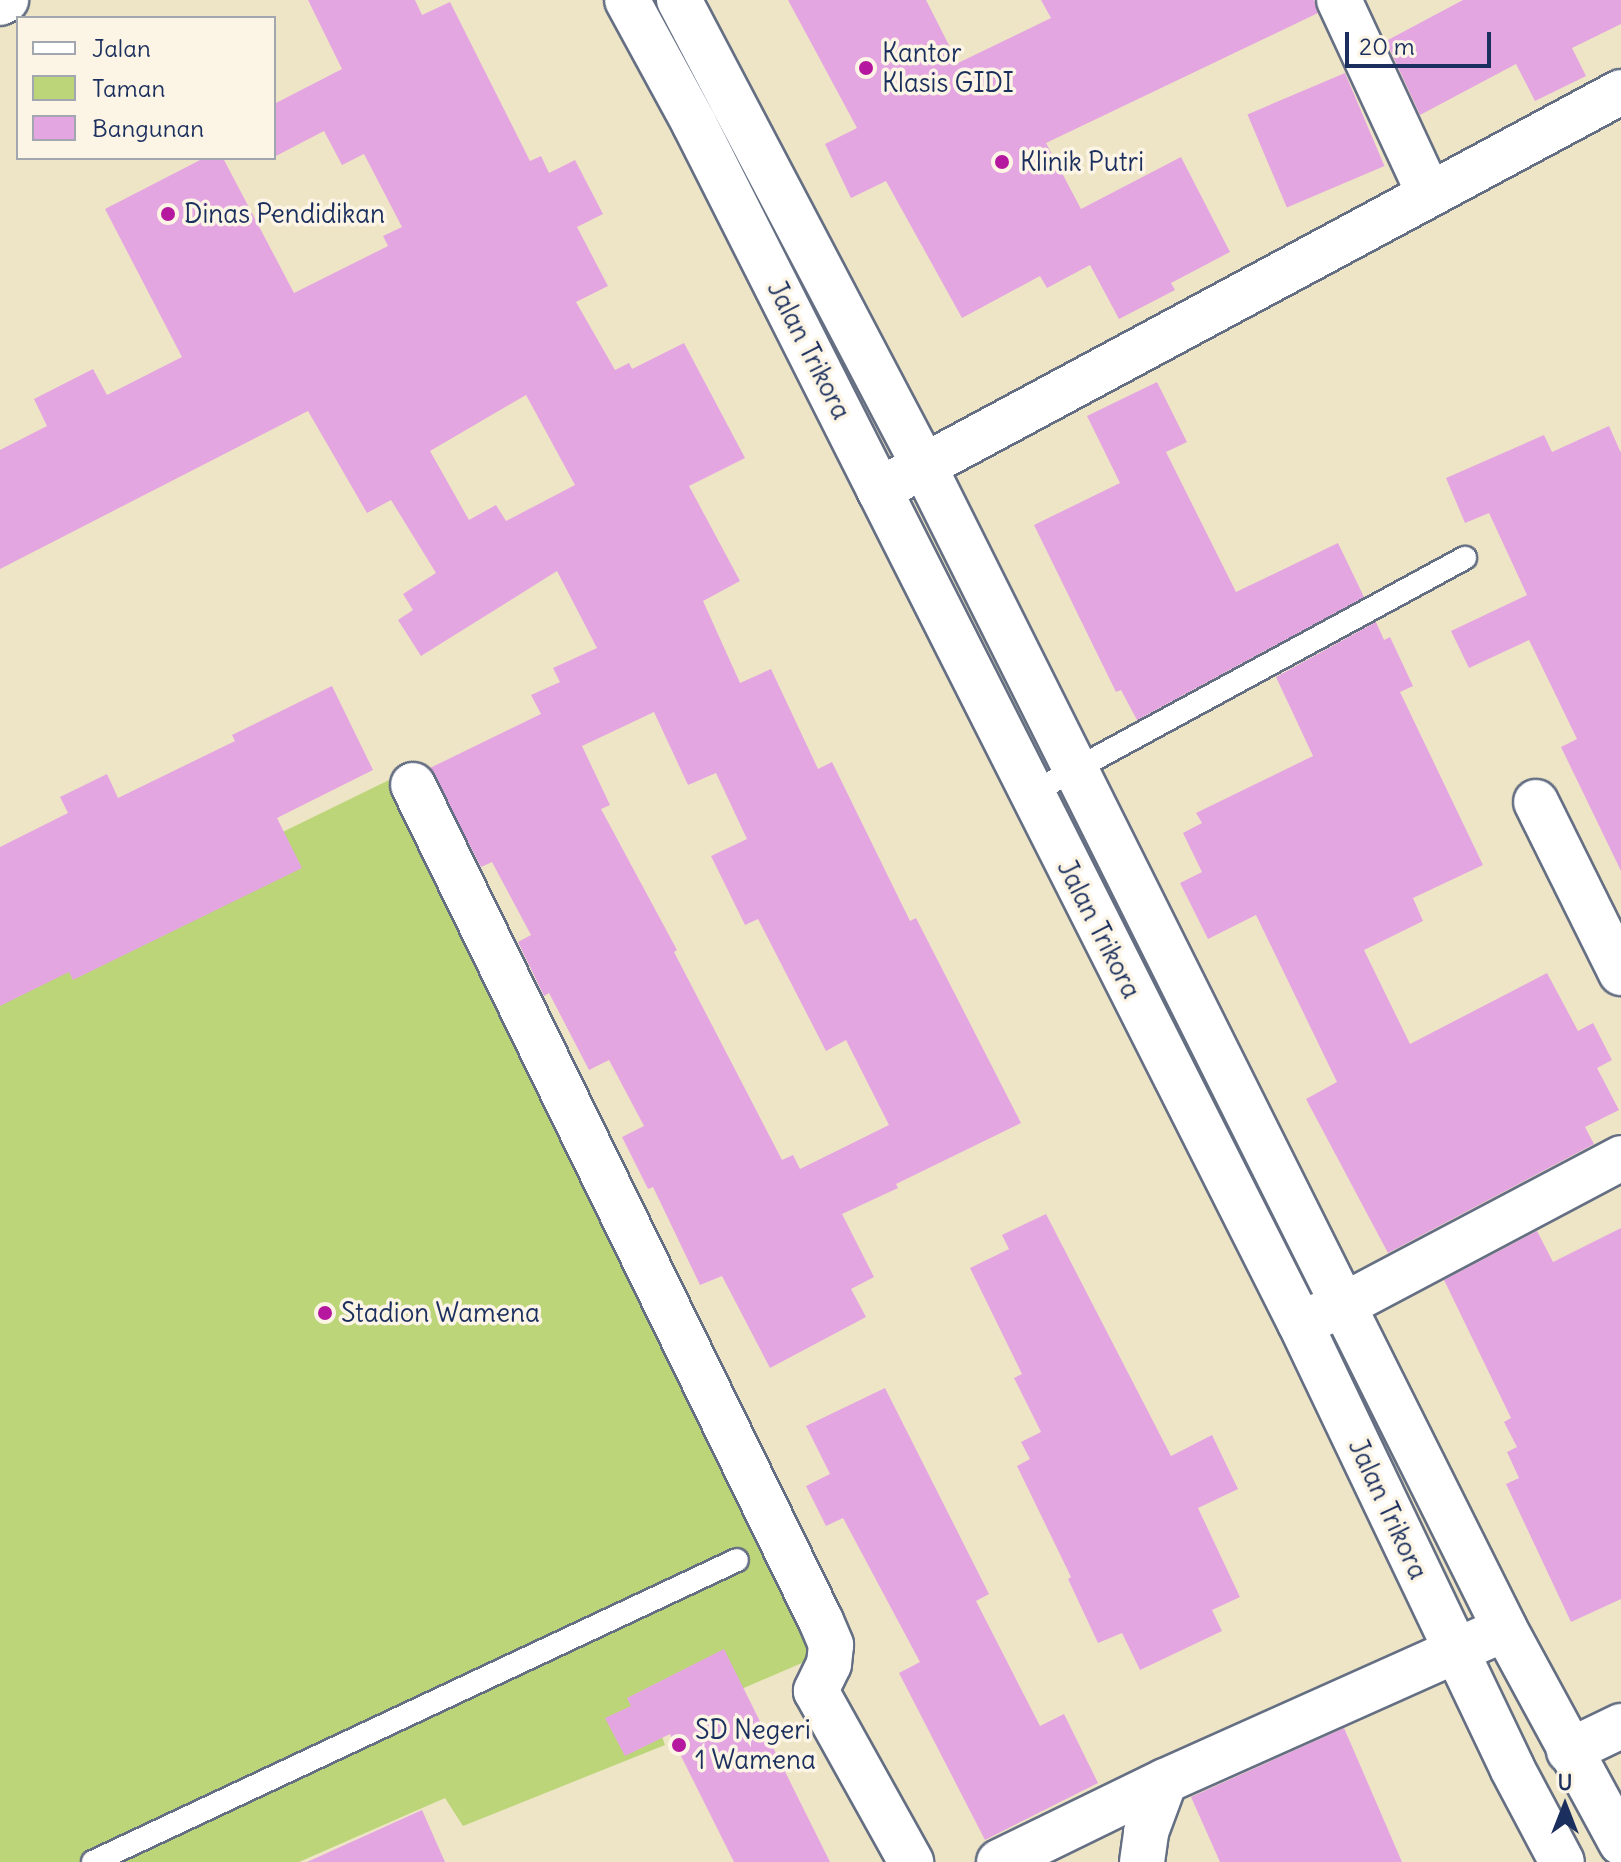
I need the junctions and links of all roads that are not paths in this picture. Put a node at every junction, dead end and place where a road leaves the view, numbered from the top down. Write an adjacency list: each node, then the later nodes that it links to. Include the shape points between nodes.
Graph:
1 (6, 0): 5 (main road)
2 (627, 0): 9 (main road, Jalan Trikora)
3 (679, 0): 8 (main road, Jalan Trikora)
4 (1339, 0): 7 (main road)
5 (0, 3)
6 (1621, 92): 7 (main road)
7 (1429, 194): 8 (main road)
8 (923, 464): 9 (main road); 11 (main road, Jalan Trikora)
9 (879, 490): 13 (main road, Jalan Trikora)
10 (1465, 558): 11 (lane)
11 (1077, 769): 13 (lane); 17 (main road, Jalan Trikora)
12 (413, 785): 27 (main road, via 821,1621 831,1645 816,1691)
13 (1030, 794): 18 (main road, Jalan Trikora)
14 (1536, 802): 15 (main road)
15 (1621, 973)
16 (1621, 1158): 17 (main road)
17 (1342, 1306): 18 (main road); 20 (main road, Jalan Trikora)
18 (1300, 1323): 21 (main road, Jalan Trikora)
19 (737, 1560): 26 (lane)
20 (1505, 1629): 21 (main road); 23 (main road, Jalan Trikora)
21 (1457, 1653): 24 (main road); 30 (main road, Jalan Trikora)
22 (1621, 1726): 23 (main road)
23 (1569, 1751): 25 (main road, Jalan Trikora)
24 (1165, 1781): 28 (main road); 29 (main road, via 1146,1832)
25 (1621, 1843)
26 (93, 1862)
27 (911, 1862)
28 (999, 1862)
29 (1142, 1862)
30 (1562, 1862)

